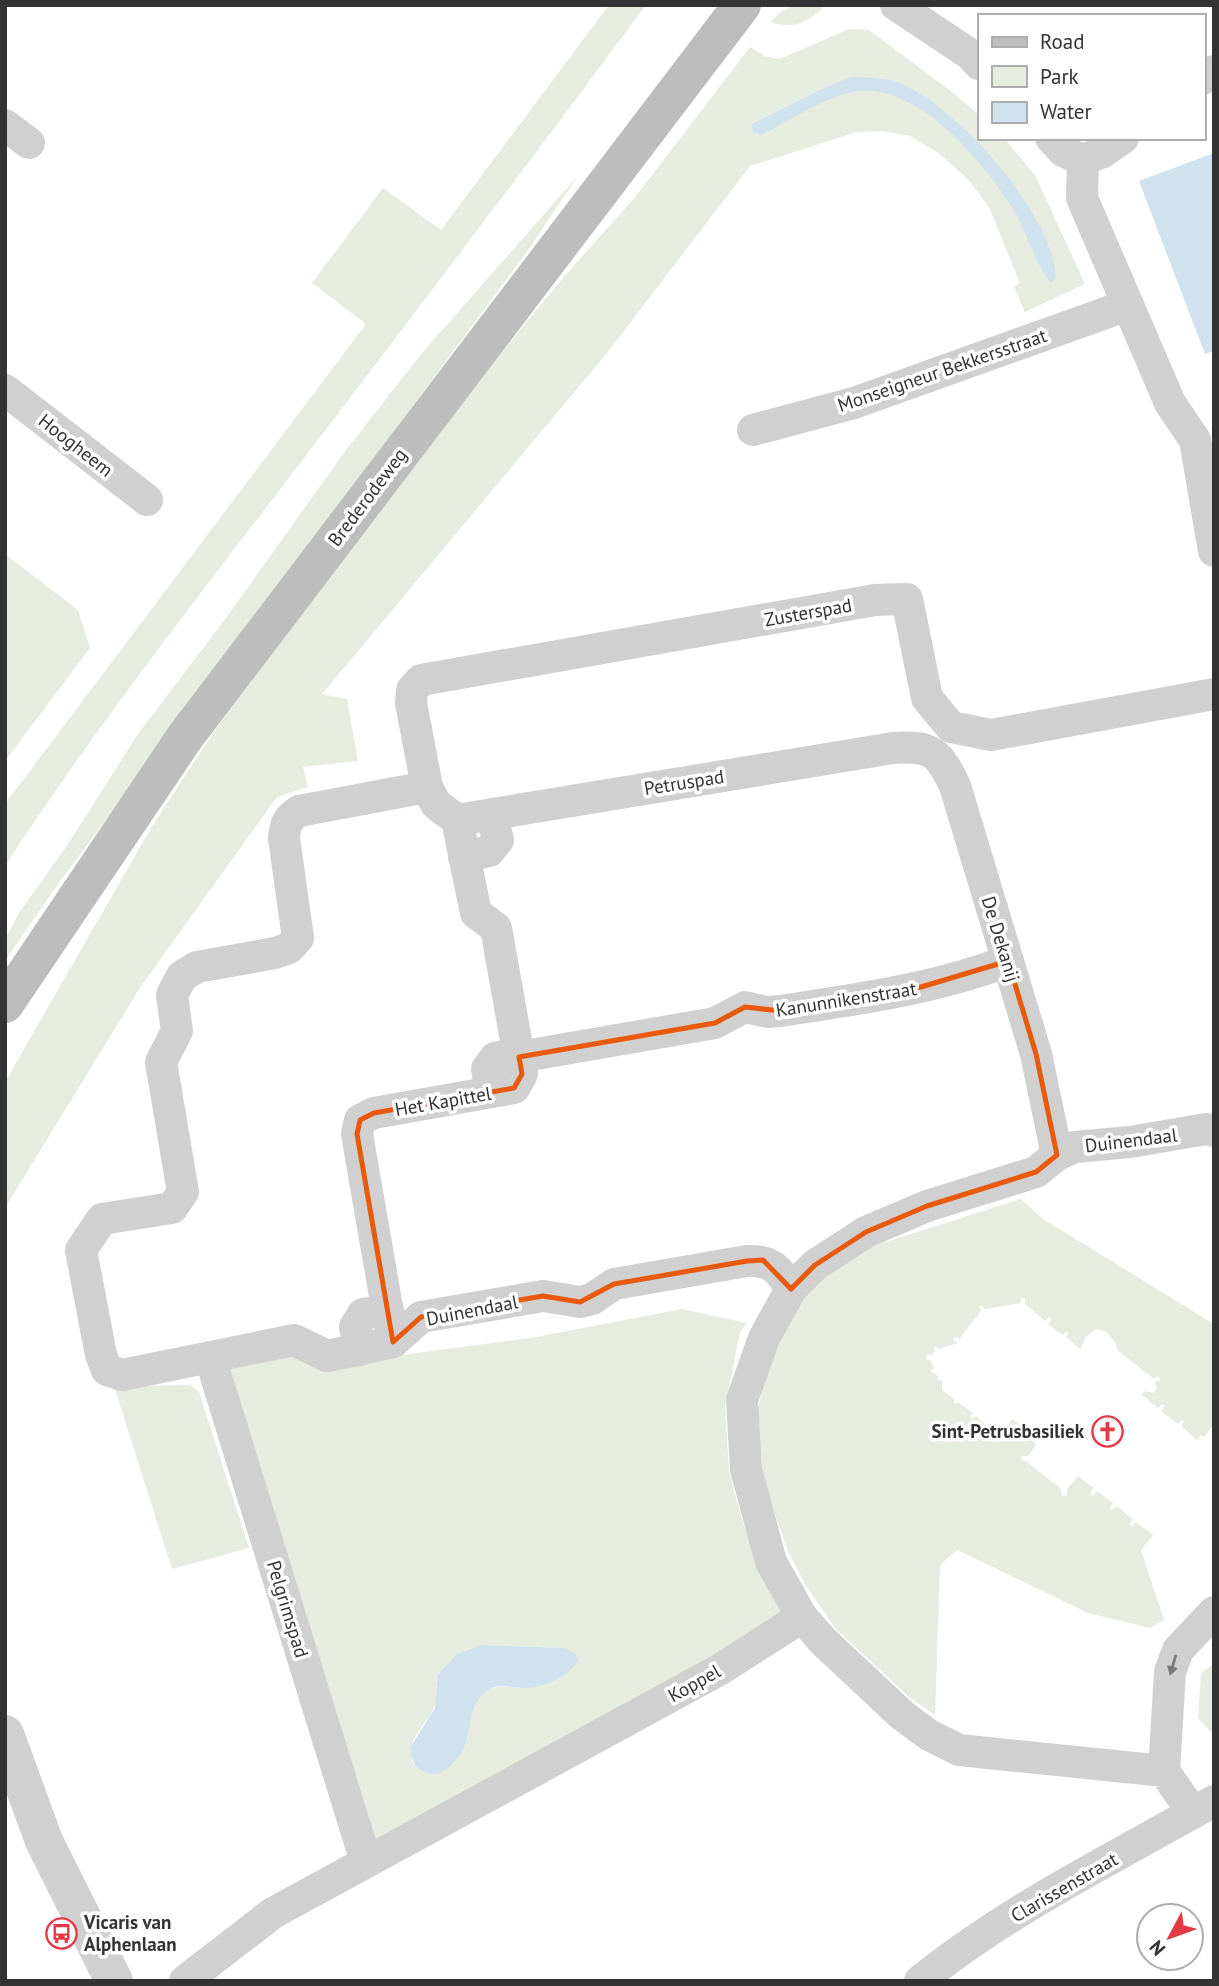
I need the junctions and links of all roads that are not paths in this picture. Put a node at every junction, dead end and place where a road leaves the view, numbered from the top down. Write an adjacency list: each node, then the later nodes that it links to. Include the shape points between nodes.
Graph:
1 (742, 5): 19 (main road, Brederodeweg, via 185,737)
2 (896, 5): 3 (street)
3 (978, 63)
4 (1053, 140): 6 (street, via 1063,151)
5 (1121, 140): 6 (street)
6 (1083, 160): 7 (street, via 1082,198)
7 (1128, 304): 9 (street, Monseigneur Bekkersstraat, via 854,403); 11 (street, via 1170,403 1195,440)
8 (5, 390): 10 (street, Hoogheem)
9 (753, 430)
10 (147, 500)
11 (1214, 551)
12 (1214, 694): 14 (street, Zusterspad, via 991,735 951,727 927,698 907,599 874,600 421,680 412,690 411,703)
13 (911, 747): 15 (street, Petruspad); 18 (street, De Dekanij, via 935,752 955,786)
14 (427, 787): 16 (street, via 436,804); 27 (street, Duinendaal, via 299,811 290,817 284,838 298,937 289,948 275,953 197,967 183,976 172,995 177,1031 161,1062 183,1192 172,1208 102,1219 81,1250 107,1370 122,1375)
15 (492, 814): 16 (street, Petruspad); 17 (street, via 498,840 489,851)
16 (457, 820): 17 (street, Het Kapittel)
17 (464, 857): 20 (street, Het Kapittel, via 476,913 496,928)
18 (1008, 961): 20 (street, Kanunnikenstraat, via 921,988 781,1011 745,1007 715,1023); 22 (street, De Dekanij, via 1036,1054)
19 (6, 1007)
20 (519, 1055): 24 (street, Het Kapittel, via 523,1074 514,1088 374,1113 360,1120 357,1134)
21 (1214, 1131): 22 (street, Duinendaal, via 1075,1147)
22 (1056, 1155): 23 (street, Duinendaal, via 1036,1172 927,1206 866,1233 815,1265)
23 (791, 1289): 25 (street, Duinendaal, via 782,1273 764,1260 747,1261 614,1284 580,1302 542,1296 421,1317); 29 (street, Duinendaal, via 764,1338 742,1399 747,1469 771,1562)
24 (388, 1310): 25 (street, Het Kapittel); 26 (street, via 363,1314 355,1327)
25 (393, 1342): 26 (street, Duinendaal)
26 (360, 1350): 27 (street, Duinendaal, via 327,1356 294,1339)
27 (210, 1357): 33 (street, Pelgrimspad)
28 (1214, 1612): 31 (street, one-way to 31, via 1178,1650 1170,1672)
29 (802, 1618): 31 (street, via 902,1715 959,1750); 33 (street, Koppel, via 719,1670)
30 (5, 1734): 34 (street, via 44,1841)
31 (1164, 1771): 32 (street)
32 (1204, 1807): 36 (street, Clarissenstraat, via 1048,1894 952,1955)
33 (366, 1862): 35 (street, Koppel, via 273,1913)
34 (114, 1981)
35 (185, 1981)
36 (920, 1981)

